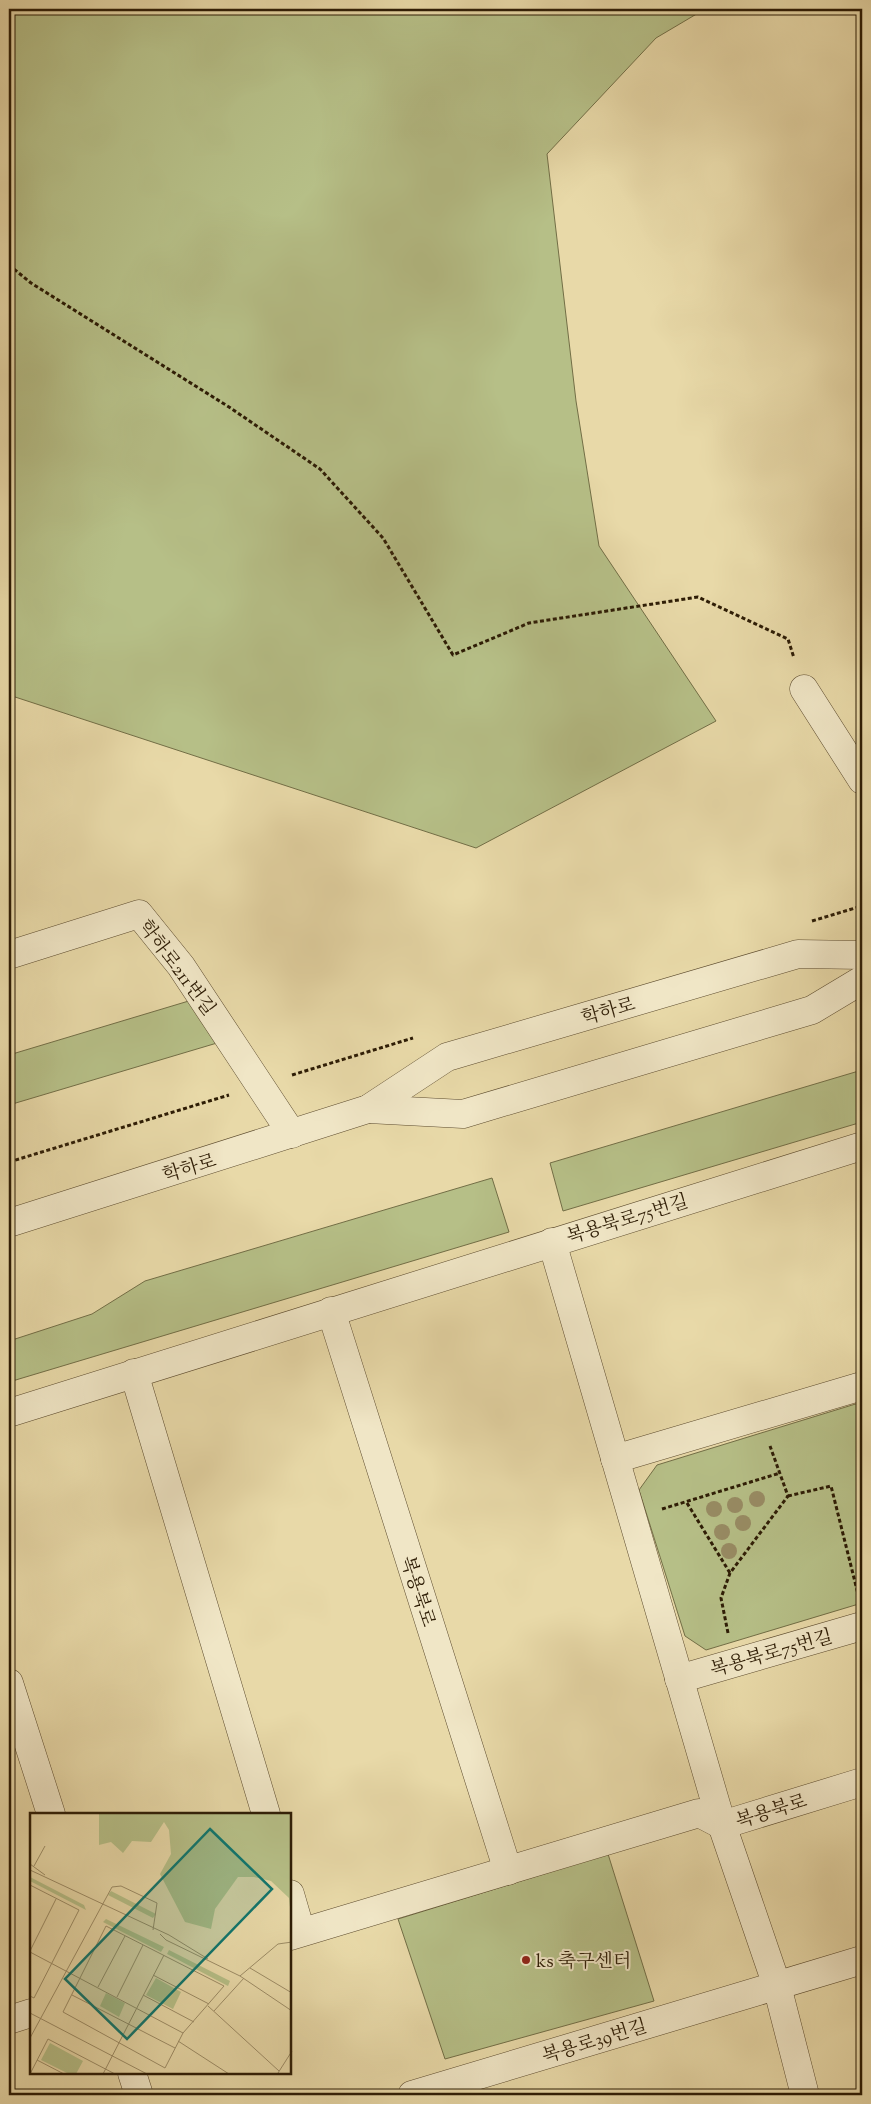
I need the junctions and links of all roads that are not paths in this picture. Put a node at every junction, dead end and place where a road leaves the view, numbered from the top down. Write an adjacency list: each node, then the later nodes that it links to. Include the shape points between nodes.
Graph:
1 (804, 688): 2 (street)
2 (862, 780)
3 (9, 955): 7 (street, 학하로211번길, via 139,914 181,966)
4 (862, 956): 6 (street, 학하로, via 798,954 447,1057)
5 (862, 980): 6 (street, 학하로, via 812,1010 463,1114)
6 (368, 1109): 7 (street, 학하로)
7 (292, 1134): 9 (street, 학하로)
8 (862, 1146): 10 (street, 복용북로75번길)
9 (9, 1223)
10 (552, 1242): 11 (street); 15 (street, 복용북로75번길)
11 (331, 1311): 12 (street); 23 (street, 복용북로)
12 (134, 1373): 14 (street); 21 (street)
13 (862, 1386): 15 (street)
14 (9, 1413)
15 (615, 1459): 17 (street, 복용북로75번길)
16 (862, 1626): 17 (street, 복용북로75번길)
17 (679, 1679): 22 (street, 복용북로75번길)
18 (9, 1683): 20 (street)
19 (862, 1782): 22 (street, 복용북로)
20 (51, 1813)
21 (266, 1813)
22 (722, 1824): 23 (street, 복용북로, via 699,1813); 27 (street)
23 (508, 1871): 25 (street, 복용북로)
24 (291, 1901): 25 (street, 복용북로)
25 (296, 1934)
26 (862, 1960): 27 (street, 복용로39번길)
27 (777, 1986): 32 (street, 복용로39번길); 33 (street)
28 (30, 2013): 29 (street)
29 (9, 2020)
30 (132, 2074): 31 (street)
31 (139, 2095)
32 (412, 2095)
33 (805, 2095)

